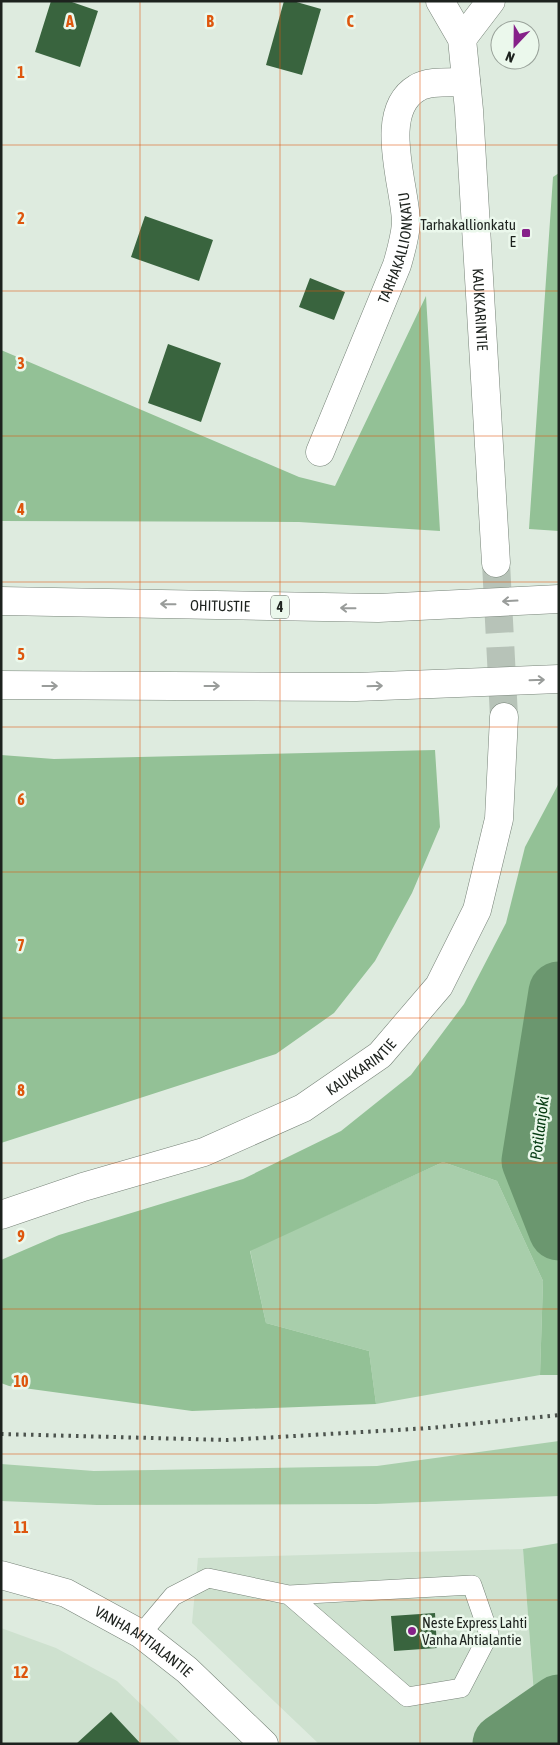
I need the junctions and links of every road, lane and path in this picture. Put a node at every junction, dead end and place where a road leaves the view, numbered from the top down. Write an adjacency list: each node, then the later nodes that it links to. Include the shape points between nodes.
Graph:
1 (440, 1): 3 (main road, KAUKKARINTIE)
2 (491, 1): 3 (main road)
3 (462, 39): 4 (main road, KAUKKARINTIE)
4 (466, 82): 5 (main road, TARHAKALLIONKATU, via 430,84 417,88 404,99 398,115 395,154 406,222 404,243); 6 (main road, KAUKKARINTIE)
5 (320, 452)
6 (496, 563)
7 (559, 599): 8 (main road, OHITUSTIE / 4, one-way to 8, via 378,608)
8 (1, 601)
9 (559, 680): 10 (main road, one-way to 9, via 356,687)
10 (1, 685)
11 (504, 717): 12 (main road, KAUKKARINTIE, via 499,819 477,910 439,986 380,1055 303,1108 204,1152)
12 (1, 1215)
13 (1, 1574): 15 (main road, VANHA AHTIALANTIE, via 66,1593)
14 (289, 1595): 14 (lane, via 472,1586 489,1634 461,1688 407,1697); 15 (lane, via 208,1578 173,1596)
15 (141, 1634): 16 (main road, VANHA AHTIALANTIE, via 187,1670)
16 (264, 1744)

